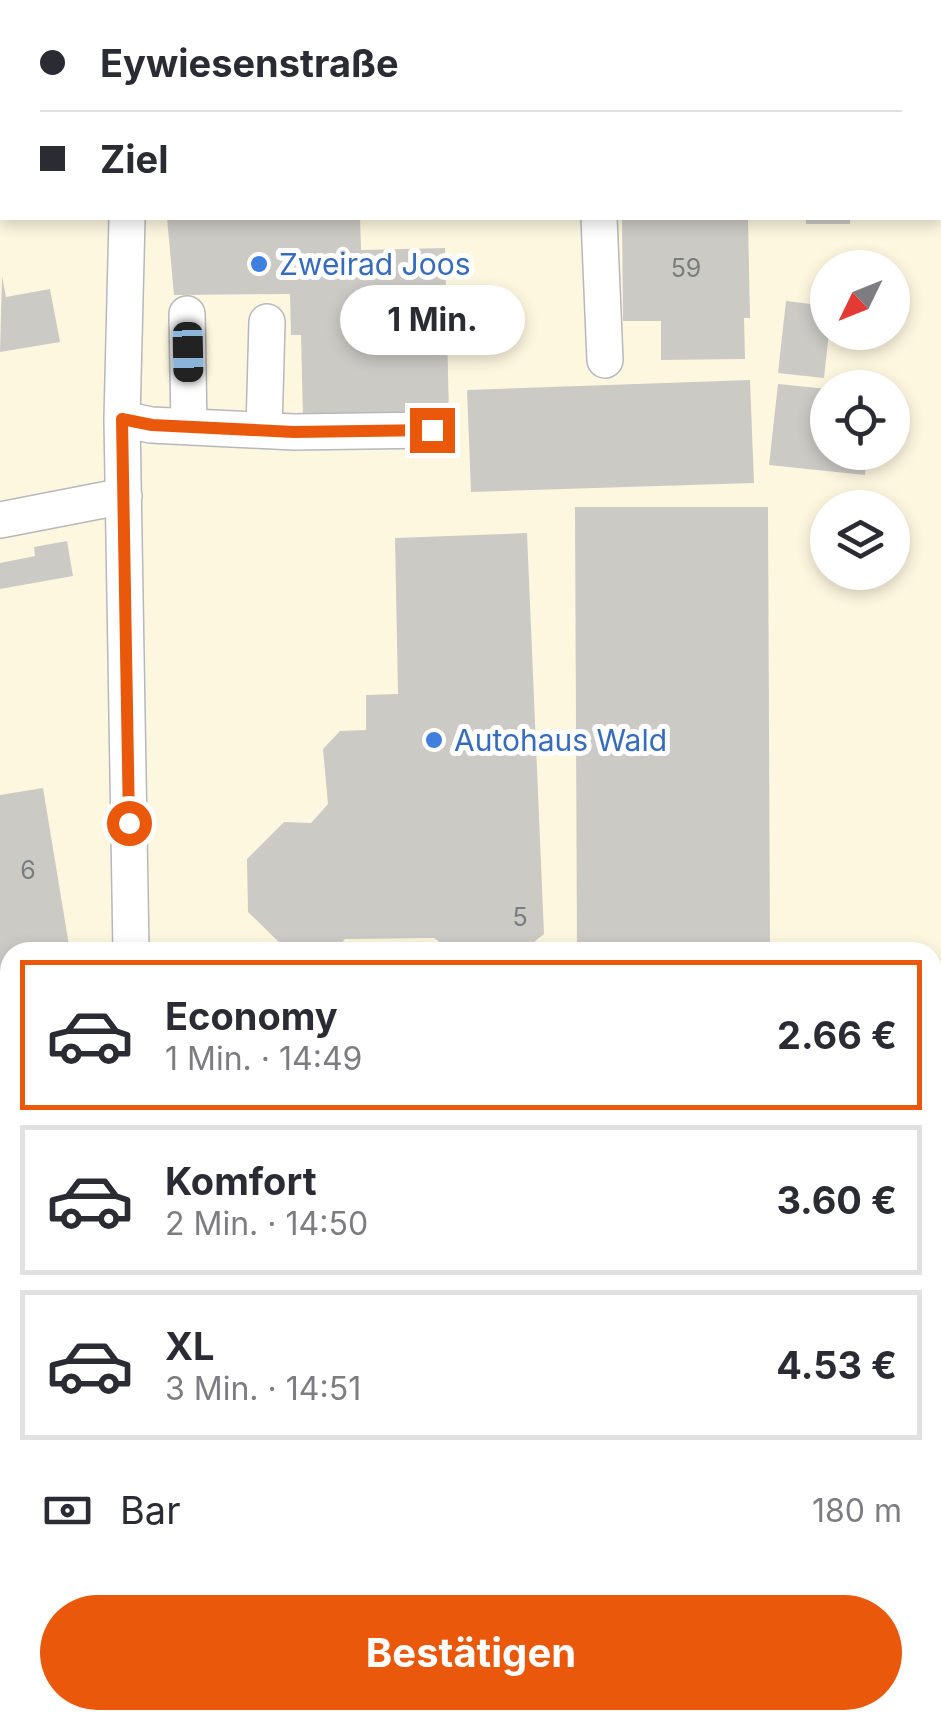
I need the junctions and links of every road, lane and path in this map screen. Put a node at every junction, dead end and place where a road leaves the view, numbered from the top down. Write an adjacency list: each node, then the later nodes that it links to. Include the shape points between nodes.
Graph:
1 (126, 220): 6 (street)
2 (599, 220): 5 (street)
3 (188, 314): 7 (street)
4 (267, 322): 8 (street)
5 (605, 360)
6 (122, 419): 7 (street); 10 (street)
7 (190, 426): 8 (street)
8 (264, 429): 9 (street)
9 (432, 430)
10 (124, 496): 11 (street); 12 (street)
11 (0, 520)
12 (131, 942)

